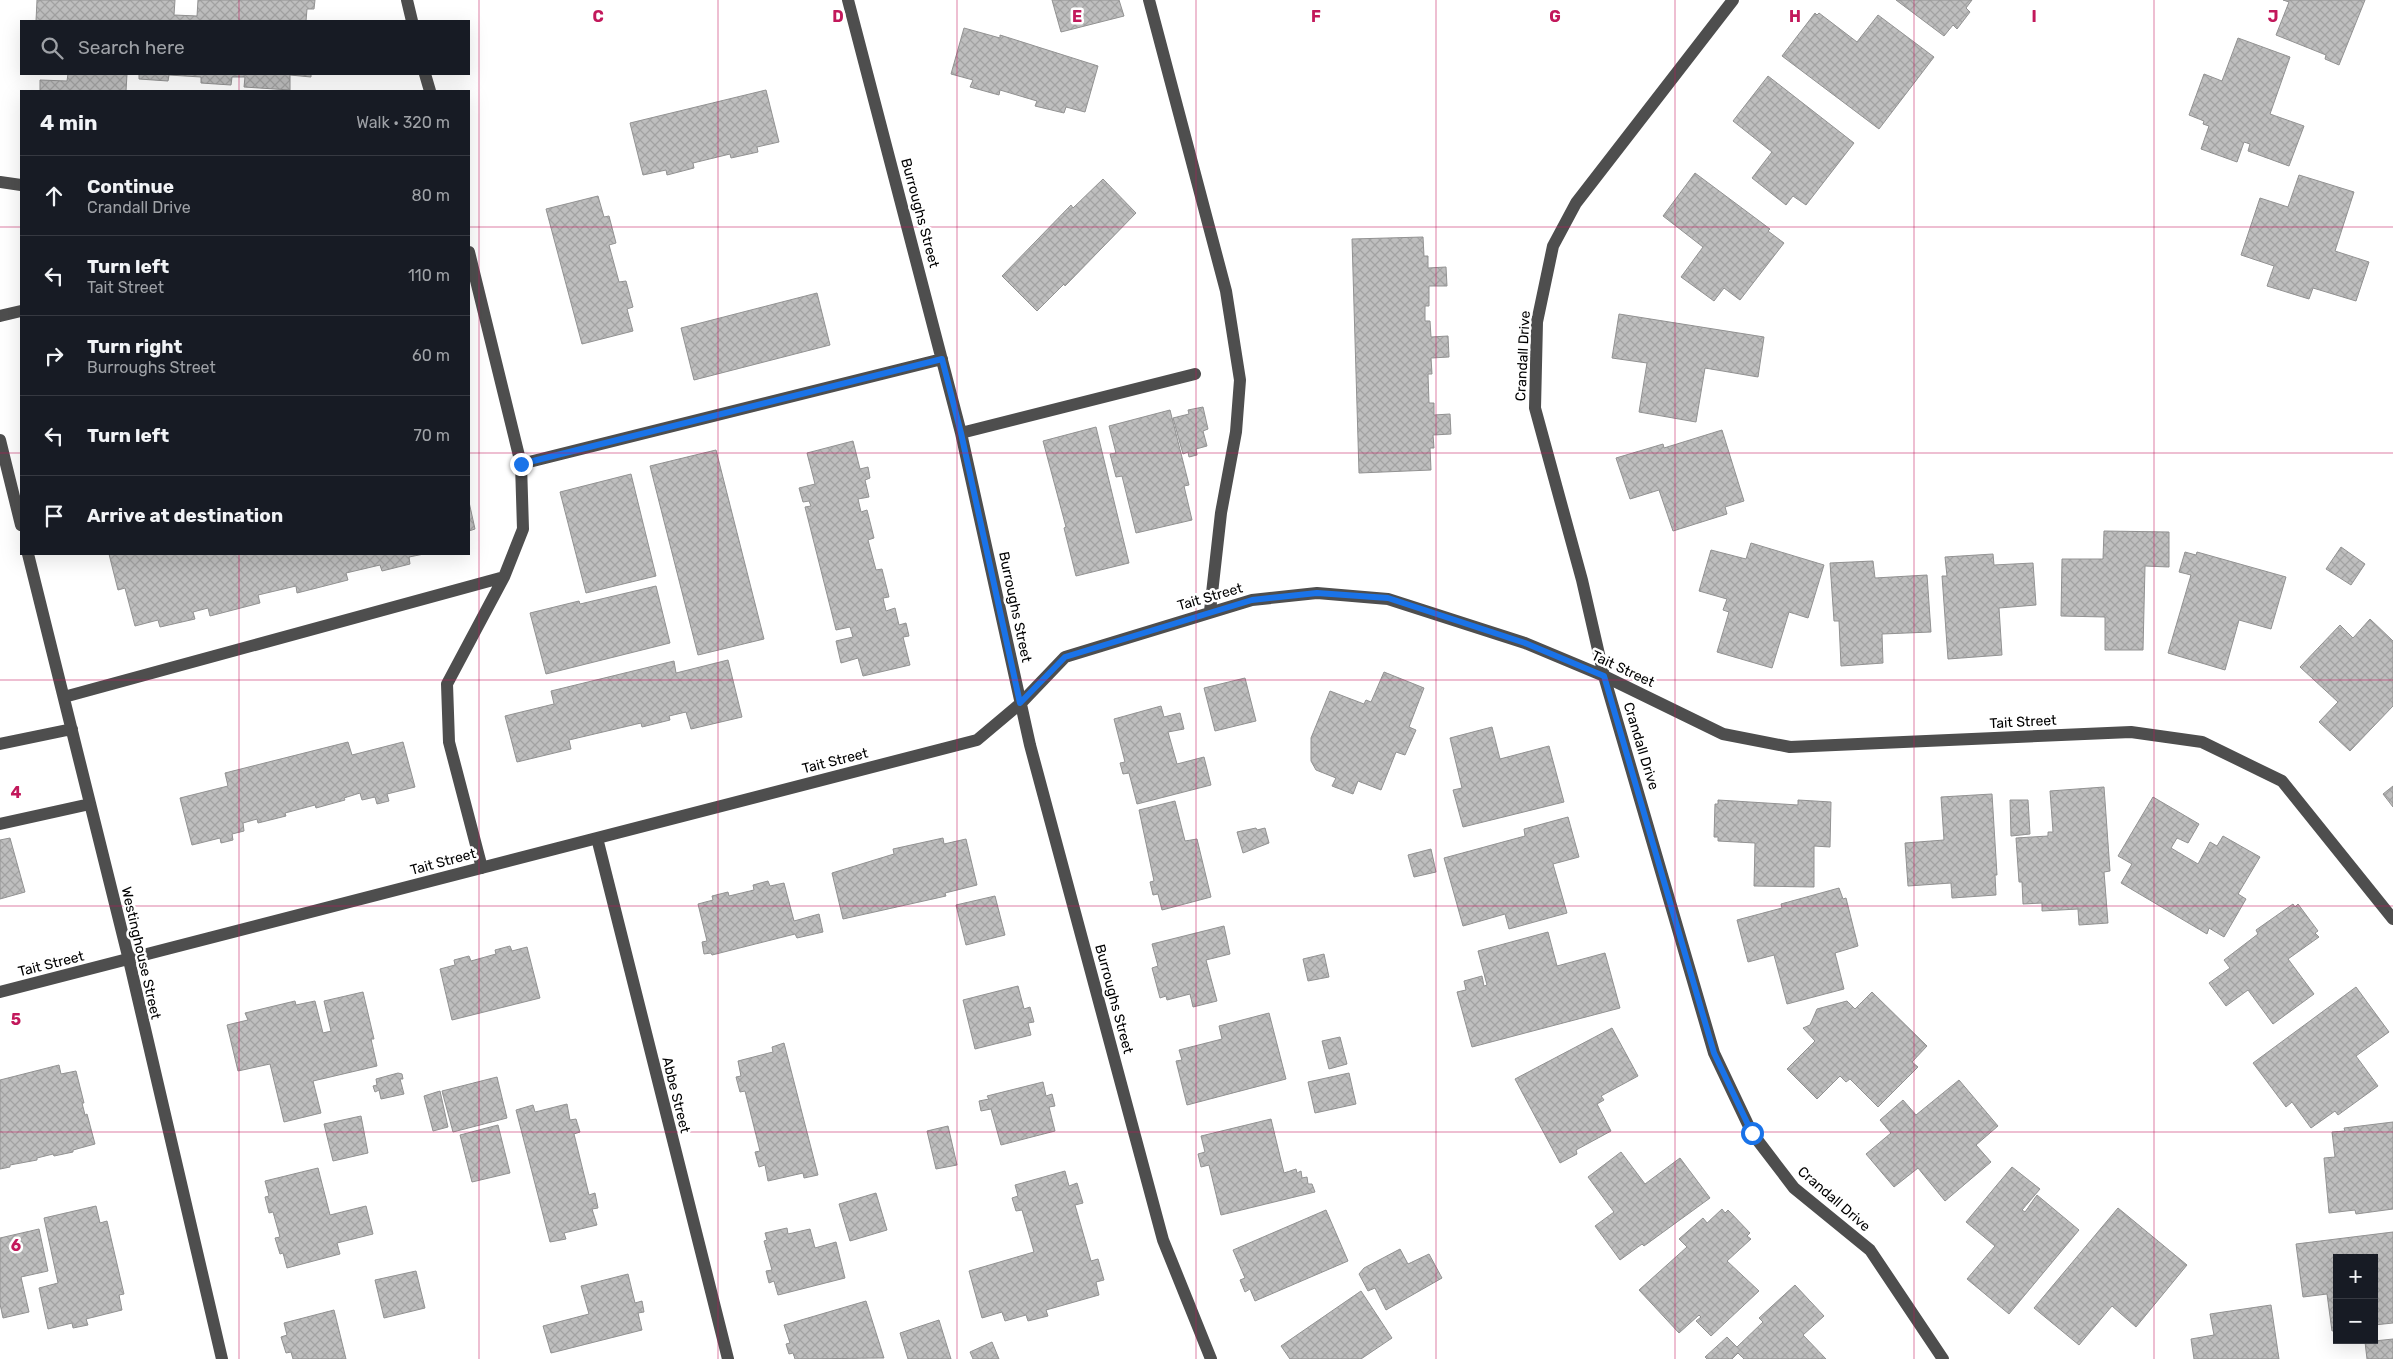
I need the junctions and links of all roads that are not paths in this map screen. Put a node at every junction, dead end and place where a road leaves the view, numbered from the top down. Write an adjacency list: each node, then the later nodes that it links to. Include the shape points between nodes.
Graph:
1 (407, 0): 5 (street)
2 (848, 0): 13 (street, Burroughs Street)
3 (1149, 0): 21 (street, via 1226,291 1240,380 1236,432 1221,513)
4 (1733, 0): 22 (street, Crandall Drive, via 1576,204 1554,246 1538,322 1535,408 1582,580)
5 (412, 20)
6 (425, 75): 7 (street)
7 (430, 90)
8 (0, 182): 9 (street)
9 (20, 185)
10 (470, 256): 17 (street)
11 (20, 311): 12 (street)
12 (0, 316)
13 (942, 359): 15 (street, Burroughs Street); 17 (street)
14 (1195, 374): 15 (street)
15 (961, 433): 24 (street, Burroughs Street)
16 (0, 440): 18 (street)
17 (521, 464): 20 (street, via 524,529)
18 (20, 521)
19 (28, 555): 23 (street, Westinghouse Street)
20 (504, 577): 23 (street); 30 (street, via 447,684 449,742)
21 (1210, 611): 22 (street, Tait Street, via 1252,600 1317,593 1388,598 1525,643); 24 (street, Tait Street, via 1065,657)
22 (1604, 676): 31 (street, Tait Street, via 1723,734 1790,747 2131,732 2202,742 2282,781); 37 (street, Crandall Drive, via 1714,1053 1752,1133 1794,1188 1870,1250)
23 (64, 697): 25 (street, Westinghouse Street)
24 (1020, 703): 29 (street, Tait Street, via 978,740); 36 (street, Burroughs Street, via 1163,1240)
25 (72, 728): 26 (street); 27 (street, Westinghouse Street)
26 (0, 744)
27 (90, 804): 28 (street); 32 (street, Westinghouse Street)
28 (0, 824)
29 (597, 838): 30 (street, Tait Street); 35 (street, Abbe Street)
30 (482, 868): 32 (street, Tait Street)
31 (2393, 919)
32 (129, 960): 33 (street, Tait Street); 34 (street, Westinghouse Street)
33 (0, 992)
34 (222, 1359)
35 (728, 1359)
36 (1211, 1359)
37 (1943, 1359)

